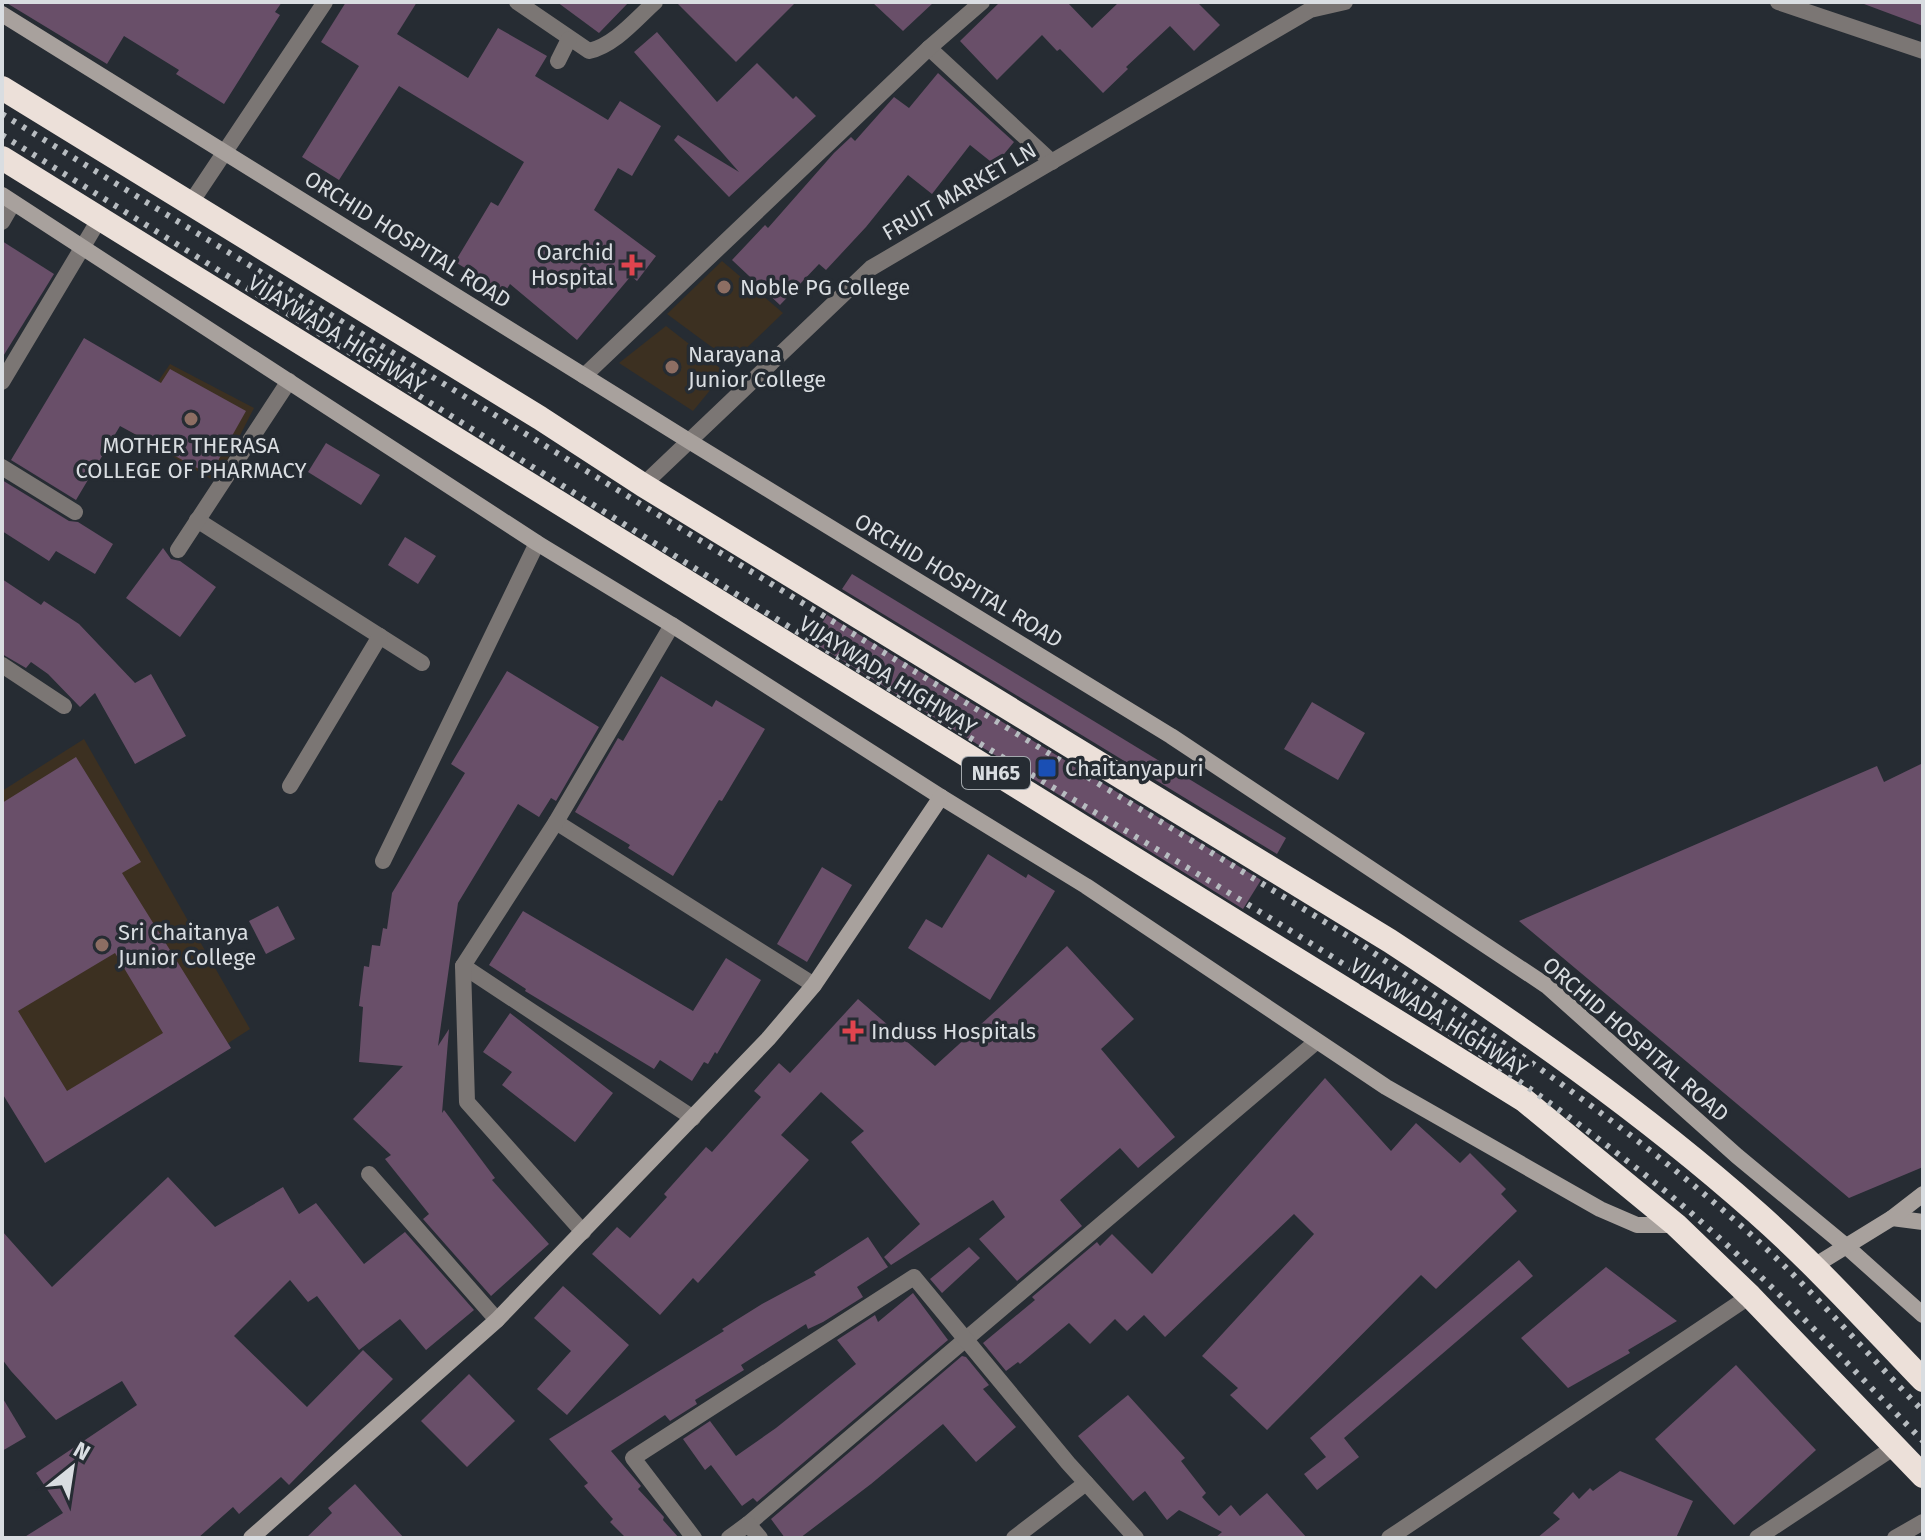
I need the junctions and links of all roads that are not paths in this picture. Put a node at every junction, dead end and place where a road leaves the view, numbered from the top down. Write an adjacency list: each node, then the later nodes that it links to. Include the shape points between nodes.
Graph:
1 (325, 2): 14 (street)
2 (517, 2): 9 (street)
3 (655, 2): 9 (street, via 600,48 589,51)
4 (982, 2): 10 (street)
5 (1345, 2): 7 (street, FRUIT MARKET LN)
6 (1778, 2): 11 (street)
7 (1306, 6): 16 (street, FRUIT MARKET LN)
8 (2, 14): 14 (street, ORCHID HOSPITAL ROAD)
9 (569, 39): 12 (street)
10 (929, 48): 16 (street); 22 (street)
11 (1923, 51)
12 (558, 61)
13 (2, 88): 18 (highway, VIJAYWADA HIGHWAY / NH65)
14 (225, 151): 18 (street); 22 (street, ORCHID HOSPITAL ROAD)
15 (2, 158): 19 (highway, VIJAYWADA HIGHWAY / NH65)
16 (1052, 162): 25 (street, FRUIT MARKET LN, via 871,268)
17 (8, 199): 20 (street); 21 (street)
18 (190, 204): 27 (highway, VIJAYWADA HIGHWAY / NH65)
19 (100, 218): 21 (street); 49 (highway, VIJAYWADA HIGHWAY / NH65, via 1524,1100)
20 (2, 222)
21 (83, 246): 23 (street); 24 (street)
22 (584, 376): 25 (street, ORCHID HOSPITAL ROAD)
23 (289, 381): 29 (street); 30 (street)
24 (2, 382)
25 (689, 441): 27 (street, FRUIT MARKET LN); 51 (street, ORCHID HOSPITAL ROAD, via 1171,736 1547,986)
26 (2, 467): 28 (street)
27 (643, 485): 52 (highway, VIJAYWADA HIGHWAY / NH65, via 1510,1019 1756,1211)
28 (75, 512)
29 (197, 520): 31 (street); 33 (street)
30 (537, 543): 32 (street); 40 (street)
31 (178, 550)
32 (672, 625): 38 (street); 39 (street)
33 (380, 636): 34 (street); 37 (street)
34 (422, 663)
35 (2, 665): 36 (street)
36 (64, 706)
37 (290, 786)
38 (941, 797): 42 (street); 43 (street, via 1086,886)
39 (556, 822): 41 (street); 42 (street)
40 (383, 861)
41 (463, 966): 44 (street); 50 (street, via 467,1102)
42 (814, 985): 44 (street)
43 (1316, 1042): 49 (street, via 1600,1209 1637,1225); 56 (street)
44 (693, 1118): 50 (street)
45 (369, 1174): 55 (street)
46 (1923, 1194): 47 (street)
47 (1892, 1218): 48 (street); 51 (street)
48 (1923, 1222)
49 (1676, 1225): 53 (highway, VIJAYWADA HIGHWAY / NH65)
50 (583, 1232): 55 (street)
51 (1847, 1247): 52 (street); 54 (street, ORCHID HOSPITAL ROAD)
52 (1814, 1266): 57 (highway, VIJAYWADA HIGHWAY / NH65)
53 (1750, 1296): 58 (highway, VIJAYWADA HIGHWAY / NH65); 69 (street)
54 (1923, 1315)
55 (497, 1320): 63 (street)
56 (964, 1340): 60 (street); 62 (street); 64 (street, via 914,1277 633,1458)
57 (1923, 1380)
58 (1896, 1446): 59 (highway, VIJAYWADA HIGHWAY / NH65); 70 (street)
59 (1923, 1476)
60 (1086, 1483): 67 (street); 68 (street)
61 (1923, 1522): 71 (street)
62 (748, 1524): 65 (street); 66 (street)
63 (251, 1538)
64 (694, 1538)
65 (729, 1538)
66 (760, 1538)
67 (1014, 1538)
68 (1136, 1538)
69 (1389, 1538)
70 (1757, 1538)
71 (1895, 1538)

